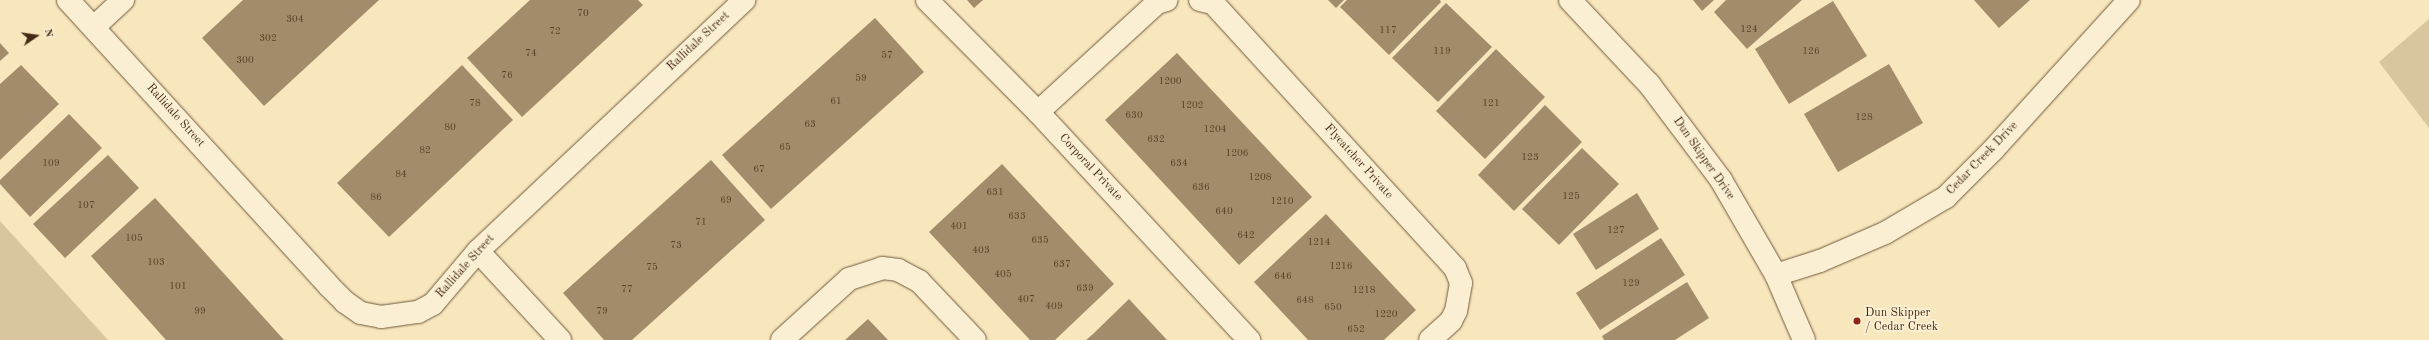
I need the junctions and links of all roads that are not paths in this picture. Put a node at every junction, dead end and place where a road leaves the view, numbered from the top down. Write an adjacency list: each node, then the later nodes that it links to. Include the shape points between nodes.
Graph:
1 (68, 0): 9 (street, Rallidale Street)
2 (123, 0): 9 (street)
3 (744, 0): 11 (street, Rallidale Street)
4 (926, 0): 10 (street, Corporal Private)
5 (1167, 0): 10 (street, via 1157,3)
6 (1200, 0): 17 (street, Flycatcher Private, via 1213,3 1455,268 1461,283 1456,311 1451,321)
7 (1570, 0): 12 (street, Dun Skipper Drive, via 1649,84 1721,180)
8 (2129, 0): 12 (street, Cedar Creek Drive, via 1993,150 1946,197 1886,233 1820,261)
9 (94, 27): 11 (street, Rallidale Street, via 329,286 361,313 381,317 418,312 433,304)
10 (1038, 112): 16 (street, Corporal Private)
11 (478, 251): 13 (street)
12 (1776, 276): 18 (street, Dun Skipper Drive)
13 (560, 340)
14 (782, 340): 15 (street, via 849,279 882,268 898,270 918,281)
15 (975, 340)
16 (1248, 340)
17 (1430, 340)
18 (1804, 340)

